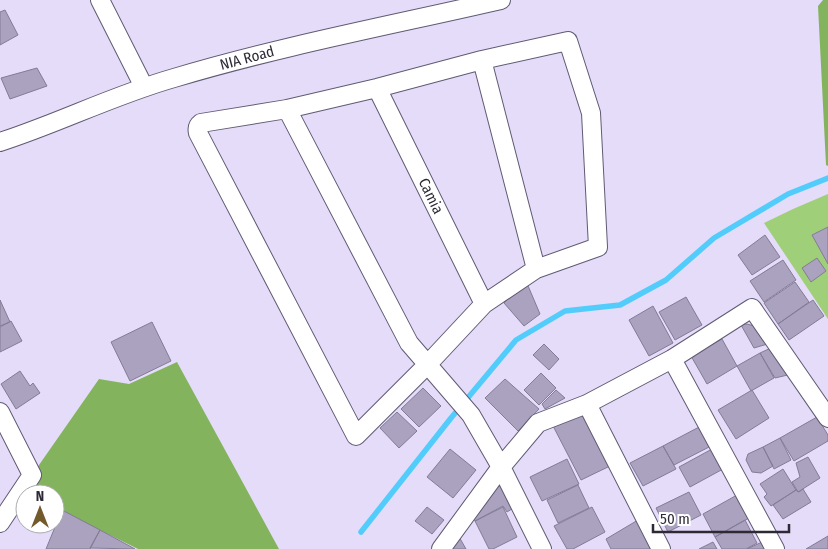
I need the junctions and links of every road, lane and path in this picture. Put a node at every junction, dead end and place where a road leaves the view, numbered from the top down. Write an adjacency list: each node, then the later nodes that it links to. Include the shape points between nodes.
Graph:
1 (100, 0): 4 (street)
2 (501, 0): 4 (street, NIA Road, via 281,49)
3 (482, 60): 5 (street); 8 (street); 8 (street, via 568,41 592,113 598,247)
4 (144, 87): 7 (street, NIA Road)
5 (378, 88): 6 (street); 9 (street, Camia)
6 (287, 109): 11 (street, via 409,343); 11 (street, via 201,123 197,129 356,436)
7 (2, 137)
8 (536, 269): 9 (street)
9 (484, 304): 11 (street)
10 (672, 359): 12 (street); 14 (street, via 752,308); 20 (street)
11 (427, 365): 15 (street, via 471,415)
12 (587, 404): 15 (street, via 538,423); 19 (street)
13 (0, 412): 16 (street, via 32,475)
14 (828, 418)
15 (501, 467): 17 (street); 18 (street)
16 (0, 523)
17 (441, 549)
18 (542, 549)
19 (661, 549)
20 (775, 549)

